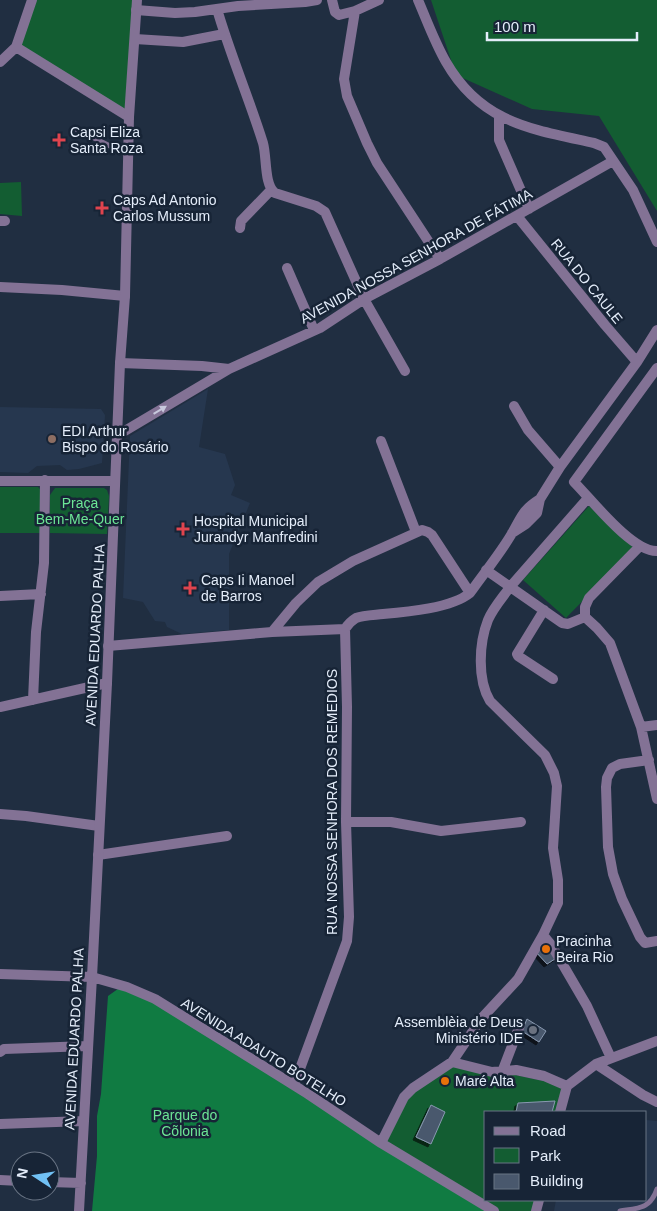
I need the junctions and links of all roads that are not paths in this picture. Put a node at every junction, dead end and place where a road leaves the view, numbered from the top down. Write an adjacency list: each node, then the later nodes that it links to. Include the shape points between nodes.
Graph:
1 (32, 0): 12 (street)
2 (317, 0): 6 (street)
3 (332, 0): 9 (street, via 337,14)
4 (379, 0): 9 (street)
5 (418, 0): 14 (street, via 450,69 471,96)
6 (277, 2): 8 (street)
7 (136, 5): 8 (street, via 175,13); 11 (street, AVENIDA EDUARDO PALHA)
8 (217, 9): 10 (street)
9 (355, 11): 24 (street, via 344,79 347,96 377,163)
10 (224, 34): 11 (street, via 183,42); 19 (street, via 264,145)
11 (135, 38): 15 (street, AVENIDA EDUARDO PALHA)
12 (16, 47): 13 (street); 15 (street)
13 (0, 62)
14 (499, 115): 18 (street, via 520,125 600,145); 20 (street, via 499,140)
15 (129, 117): 17 (street, AVENIDA EDUARDO PALHA)
16 (76, 129): 17 (lane)
17 (128, 155): 27 (street, AVENIDA EDUARDO PALHA)
18 (613, 161): 20 (street, AVENIDA NOSSA SENHORA DE FÁTIMA); 23 (street, via 633,190)
19 (271, 190): 22 (street, via 241,221); 28 (street, via 325,212)
20 (529, 209): 21 (street, AVENIDA NOSSA SENHORA DE FÁTIMA)
21 (517, 216): 24 (street, AVENIDA NOSSA SENHORA DE FÁTIMA); 31 (street, RUA DO CAULE, via 604,326)
22 (240, 228)
23 (657, 242)
24 (440, 259): 28 (street, AVENIDA NOSSA SENHORA DE FÁTIMA)
25 (287, 268): 29 (street)
26 (0, 287): 27 (street)
27 (124, 296): 32 (street, AVENIDA EDUARDO PALHA)
28 (364, 299): 29 (street, AVENIDA NOSSA SENHORA DE FÁTIMA); 35 (street)
29 (314, 330): 34 (street, AVENIDA NOSSA SENHORA DE FÁTIMA)
30 (657, 330): 31 (street)
31 (637, 362): 39 (street)
32 (120, 363): 34 (street); 37 (street, AVENIDA EDUARDO PALHA)
33 (657, 368): 43 (street, via 574,482)
34 (229, 369): 37 (street, AVENIDA NOSSA SENHORA DE FÁTIMA, one-way to 34)
35 (405, 371)
36 (514, 406): 39 (street, via 528,430)
37 (118, 435): 42 (street, AVENIDA EDUARDO PALHA)
38 (381, 441): 44 (street)
39 (560, 467): 47 (street, via 540,499 537,513 512,533)
40 (45, 480): 41 (street); 42 (street); 50 (street)
41 (0, 481)
42 (115, 481): 56 (street, AVENIDA EDUARDO PALHA)
43 (588, 498): 45 (street); 48 (street)
44 (416, 532): 49 (street, via 426,530 432,535); 55 (street, via 353,561 318,582)
45 (640, 546): 46 (street); 53 (street, via 589,598)
46 (657, 551)
47 (486, 570): 48 (street); 49 (street)
48 (510, 587): 52 (street); 71 (street, via 489,618 481,662 483,682 490,701 545,755 557,786 553,848 559,894 556,910)
49 (470, 593): 54 (street, via 435,607 358,617)
50 (41, 594): 51 (street); 59 (street)
51 (0, 596)
52 (544, 610): 53 (street, via 565,624); 57 (street, via 517,654)
53 (585, 617): 62 (street, via 610,643)
54 (345, 629): 55 (street); 66 (street, RUA NOSSA SENHORA DOS REMEDIOS)
55 (272, 632): 56 (street)
56 (108, 646): 58 (street, AVENIDA EDUARDO PALHA)
57 (553, 678)
58 (107, 683): 59 (street); 68 (street, AVENIDA EDUARDO PALHA)
59 (33, 700): 60 (street)
60 (0, 707)
61 (657, 725): 62 (street)
62 (641, 727): 63 (street)
63 (649, 760): 64 (street); 72 (street, via 620,764 609,772 606,787 608,837 613,874 622,899 640,937 645,943)
64 (657, 799)
65 (0, 814): 68 (street)
66 (346, 822): 67 (street, via 391,822 441,831); 83 (street, RUA NOSSA SENHORA DOS REMEDIOS, via 347,941)
67 (521, 822)
68 (99, 826): 70 (street, AVENIDA EDUARDO PALHA)
69 (227, 836): 70 (street)
70 (98, 855): 74 (street, AVENIDA EDUARDO PALHA)
71 (543, 935): 79 (street, via 586,1006); 80 (street, via 518,979 490,1008)
72 (657, 941)
73 (0, 974): 74 (street, AVENIDA ADAUTO BOTELHO)
74 (92, 977): 77 (street, AVENIDA EDUARDO PALHA); 83 (street, AVENIDA ADAUTO BOTELHO, via 155,999)
75 (520, 1025): 82 (street)
76 (657, 1041): 79 (street)
77 (88, 1046): 78 (street, via 4,1049); 87 (street, AVENIDA EDUARDO PALHA)
78 (0, 1052)
79 (611, 1058): 81 (street)
80 (452, 1062): 82 (street); 89 (street, via 404,1097)
81 (596, 1064): 84 (street); 85 (street)
82 (502, 1072): 84 (street, via 516,1070 544,1076)
83 (294, 1085): 89 (street, AVENIDA ADAUTO BOTELHO)
84 (567, 1086): 86 (street)
85 (657, 1102)
86 (560, 1111)
87 (84, 1121): 88 (street); 91 (street, AVENIDA EDUARDO PALHA)
88 (0, 1124)
89 (381, 1143): 94 (street, AVENIDA ADAUTO BOTELHO)
90 (60, 1182): 91 (street)
91 (81, 1183): 93 (street, AVENIDA EDUARDO PALHA)
92 (657, 1189): 95 (lane, via 643,1207)
93 (79, 1211)
94 (494, 1211)
95 (620, 1211)

